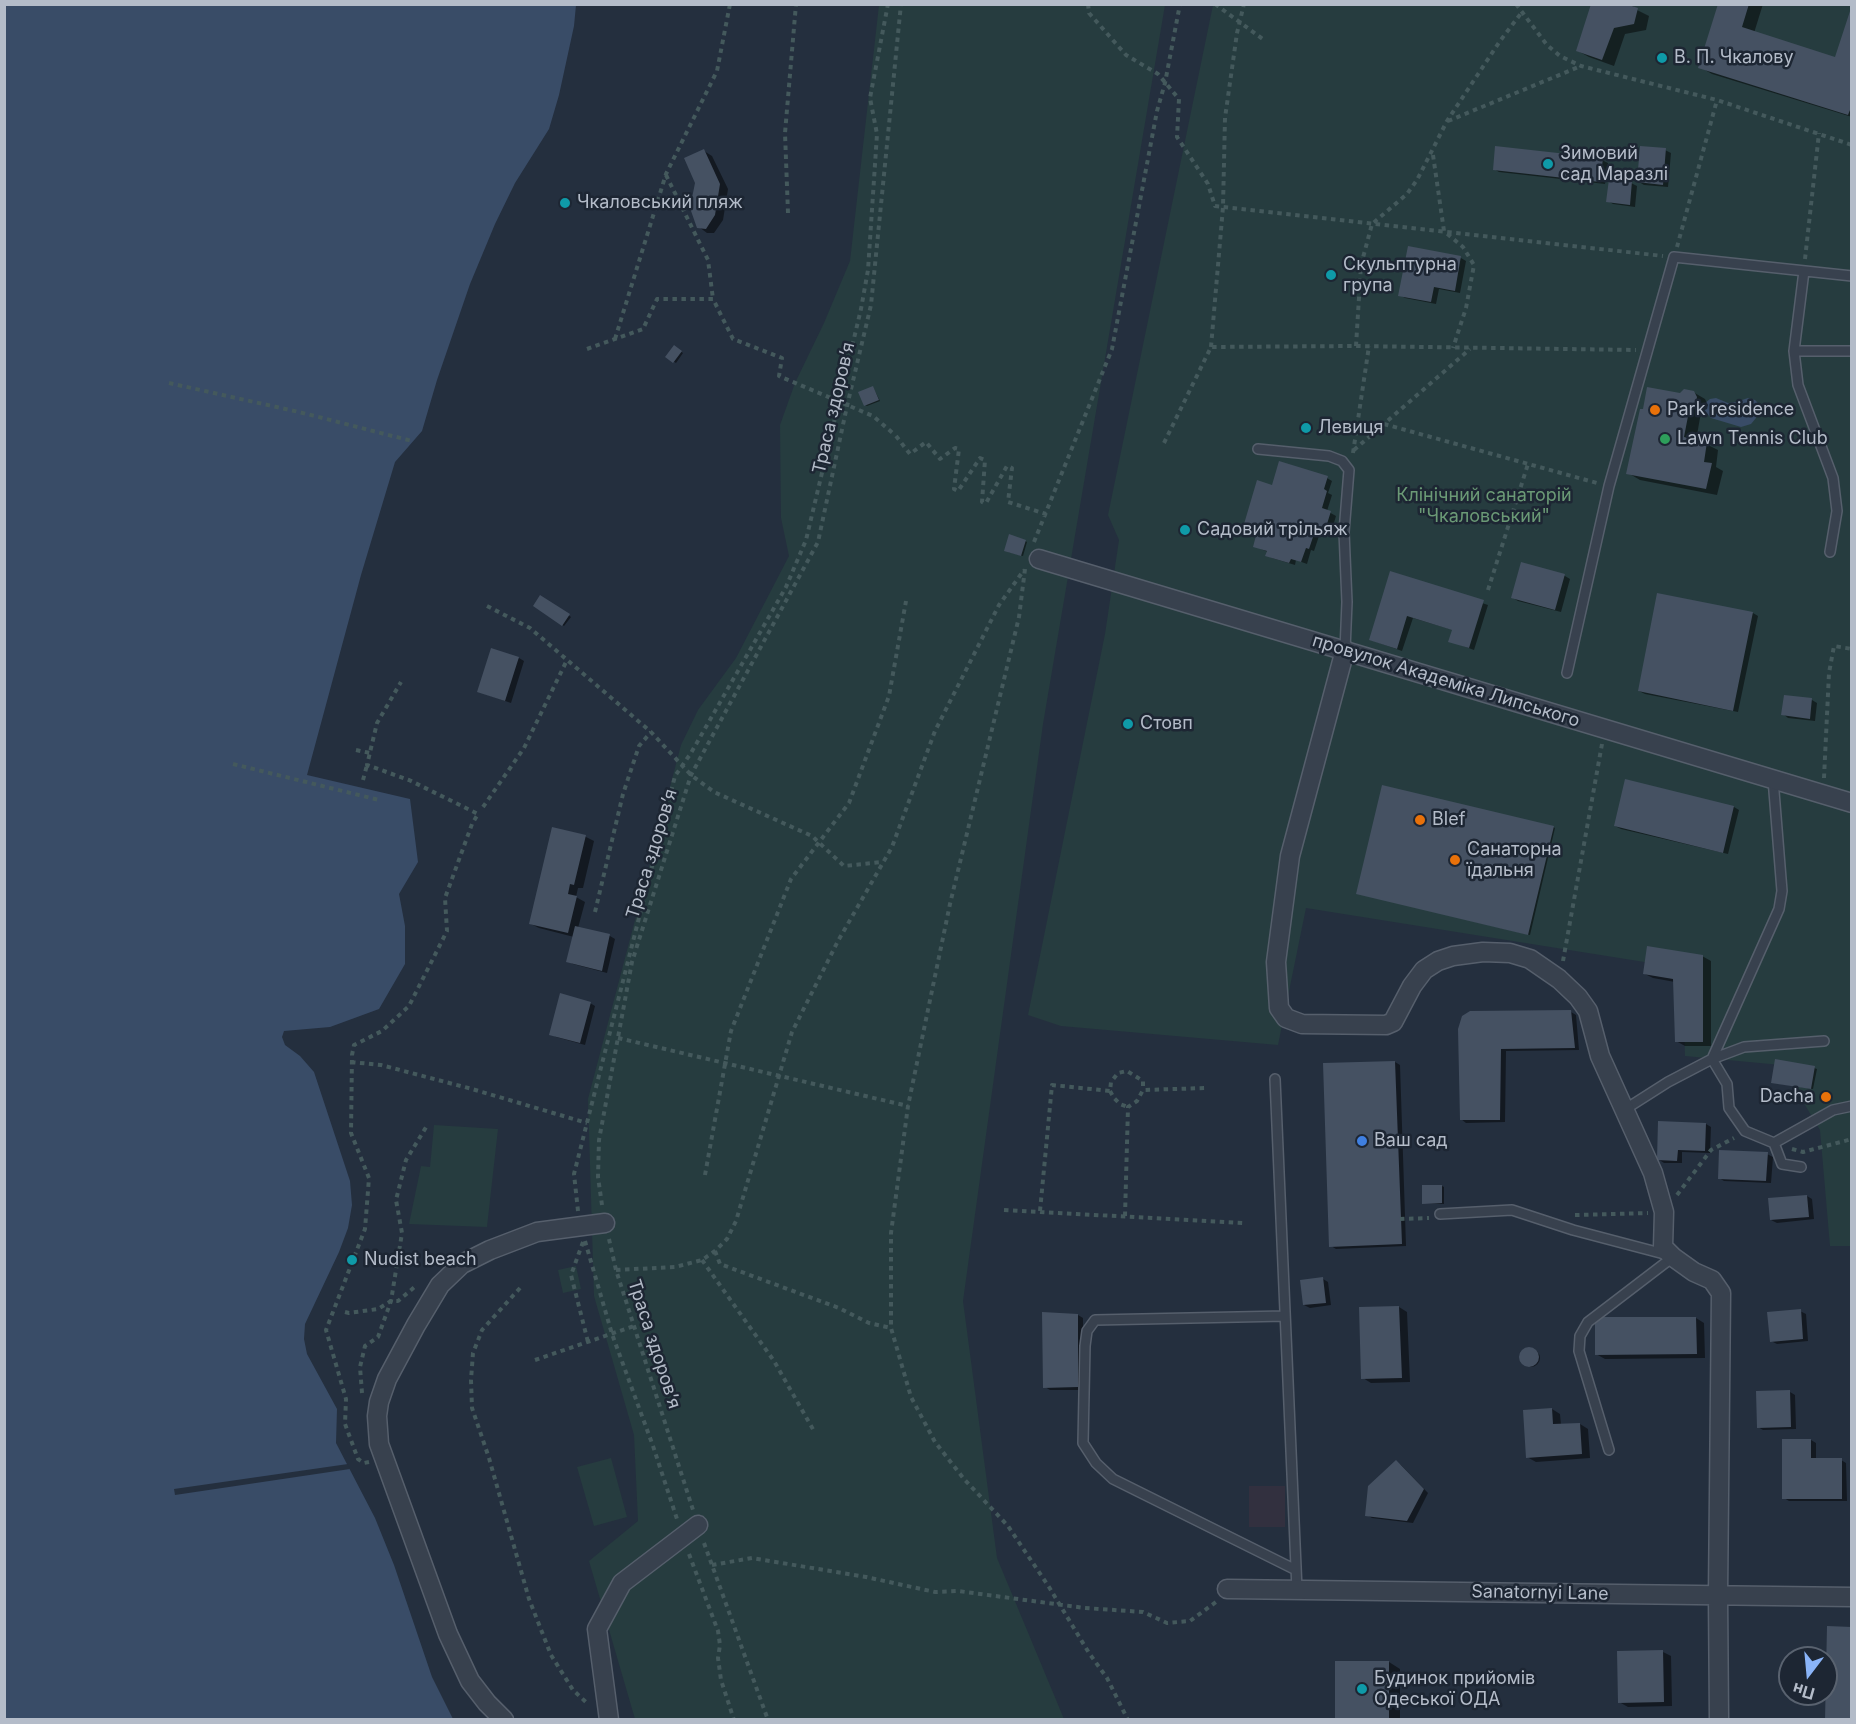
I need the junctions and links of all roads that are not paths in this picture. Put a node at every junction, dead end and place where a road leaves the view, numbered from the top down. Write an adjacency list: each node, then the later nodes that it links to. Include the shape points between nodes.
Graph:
1 (1804, 271): 2 (lane); 3 (lane); 9 (lane, via 1674,257 1609,486)
2 (1851, 276)
3 (1794, 351): 4 (lane); 6 (lane, via 1798,385 1833,478 1837,511)
4 (1851, 351)
5 (1258, 449): 8 (lane, via 1329,456 1342,461 1349,470 1344,531)
6 (1830, 552)
7 (1031, 559): 8 (street, провулок Академіка Липського)
8 (1345, 650): 10 (street, провулок Академіка Липського); 16 (street, via 1290,856 1276,962 1279,1008 1286,1018 1302,1024 1386,1025 1393,1022 1424,969 1438,961 1483,952 1530,959 1559,979 1588,1011 1600,1056)
9 (1567, 673)
10 (1773, 779): 11 (street, провулок Академіка Липського); 13 (lane, via 1782,891 1779,909)
11 (1851, 803)
12 (1824, 1041): 13 (lane, via 1743,1047)
13 (1712, 1059): 16 (lane); 17 (lane, via 1727,1084 1729,1108 1745,1131)
14 (1275, 1080): 22 (lane)
15 (1851, 1106): 17 (lane, via 1833,1110)
16 (1623, 1111): 21 (street, via 1653,1173 1664,1212 1663,1247)
17 (1774, 1143): 18 (lane, via 1782,1164)
18 (1801, 1167)
19 (1438, 1216): 21 (lane, via 1512,1210)
20 (605, 1223): 30 (street, via 582,1232 537,1232 462,1264 440,1286 416,1324 379,1402 379,1444 448,1634 470,1681)
21 (1673, 1257): 23 (lane, via 1588,1322 1580,1336 1580,1352); 28 (street, via 1712,1280 1721,1293)
22 (1285, 1316): 25 (lane); 25 (lane, via 1095,1320 1085,1346 1083,1443 1095,1463 1113,1479)
23 (1609, 1450)
24 (698, 1525): 31 (street, via 622,1583 597,1629)
25 (1296, 1570): 27 (lane)
26 (1227, 1589): 27 (street, Sanatornyi Lane)
27 (1297, 1590): 28 (street, Sanatornyi Lane)
28 (1718, 1595): 29 (street, Sanatornyi Lane); 32 (street)
29 (1851, 1597)
30 (504, 1719)
31 (609, 1719)
32 (1719, 1719)

